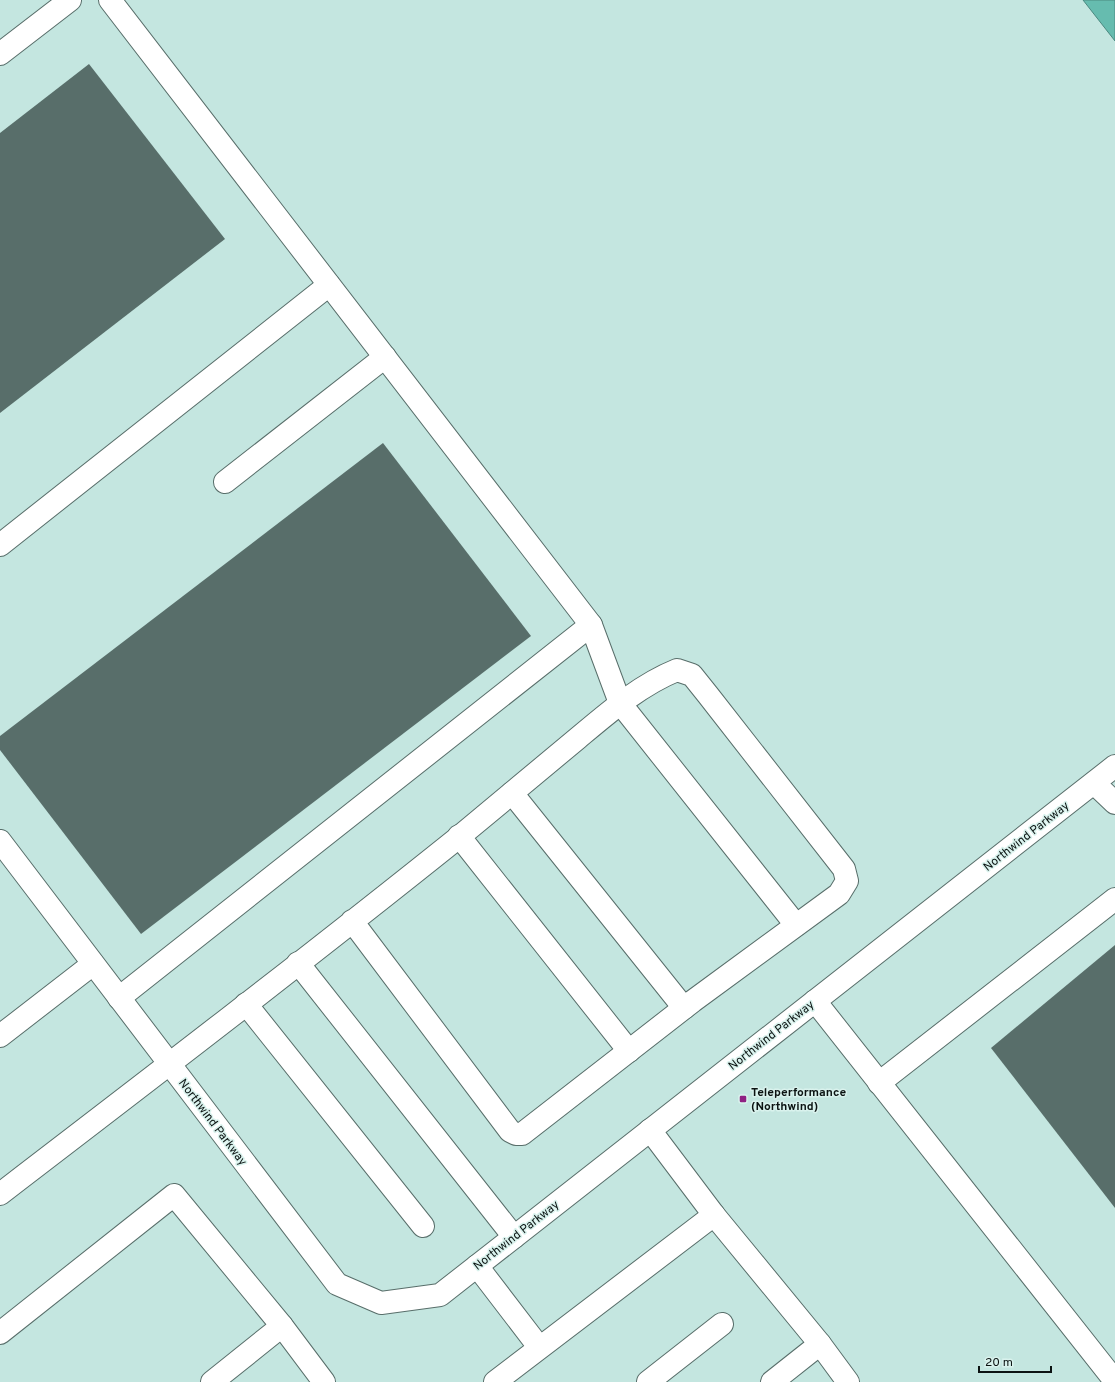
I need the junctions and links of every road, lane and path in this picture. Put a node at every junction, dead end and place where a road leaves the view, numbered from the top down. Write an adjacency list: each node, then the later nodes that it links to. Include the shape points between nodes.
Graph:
1 (70, 0): 3 (street)
2 (110, 0): 4 (street)
3 (0, 54)
4 (329, 285): 5 (street); 7 (street)
5 (384, 357): 6 (street); 8 (street)
6 (225, 482)
7 (0, 546)
8 (591, 625): 9 (street); 21 (street)
9 (620, 703): 12 (street); 18 (street); 18 (street, via 663,675 677,670 692,675 708,695 844,869 847,881 838,894)
10 (1115, 766): 11 (street, Northwind Parkway)
11 (1094, 783): 13 (street); 22 (street, Northwind Parkway)
12 (512, 793): 14 (street); 24 (street)
13 (1115, 802)
14 (459, 836): 17 (street); 26 (street)
15 (0, 842): 20 (street, Northwind Parkway)
16 (1115, 898): 28 (street)
17 (352, 921): 19 (street); 26 (street, via 510,1131 516,1134 522,1134)
18 (796, 925): 24 (street)
19 (298, 963): 23 (street); 33 (street)
20 (93, 964): 21 (street, Northwind Parkway); 25 (street)
21 (119, 998): 27 (street, Northwind Parkway)
22 (815, 1001): 28 (street); 29 (street, Northwind Parkway)
23 (246, 1004): 27 (street); 32 (street)
24 (684, 1008): 26 (street)
25 (0, 1036)
26 (629, 1051)
27 (170, 1064): 30 (street); 34 (street, Northwind Parkway, via 337,1284 381,1302 440,1295)
28 (879, 1083): 46 (street)
29 (650, 1130): 31 (street); 33 (street, Northwind Parkway)
30 (0, 1194)
31 (714, 1215): 38 (street); 39 (street)
32 (423, 1226)
33 (514, 1237): 34 (street, Northwind Parkway)
34 (477, 1266): 39 (street)
35 (722, 1324): 43 (street)
36 (282, 1326): 37 (street, via 174,1195); 40 (street); 41 (street)
37 (0, 1333)
38 (820, 1344): 44 (street); 45 (street)
39 (540, 1348): 42 (street)
40 (212, 1382)
41 (324, 1382)
42 (495, 1382)
43 (648, 1382)
44 (772, 1382)
45 (848, 1382)
46 (1115, 1382)

